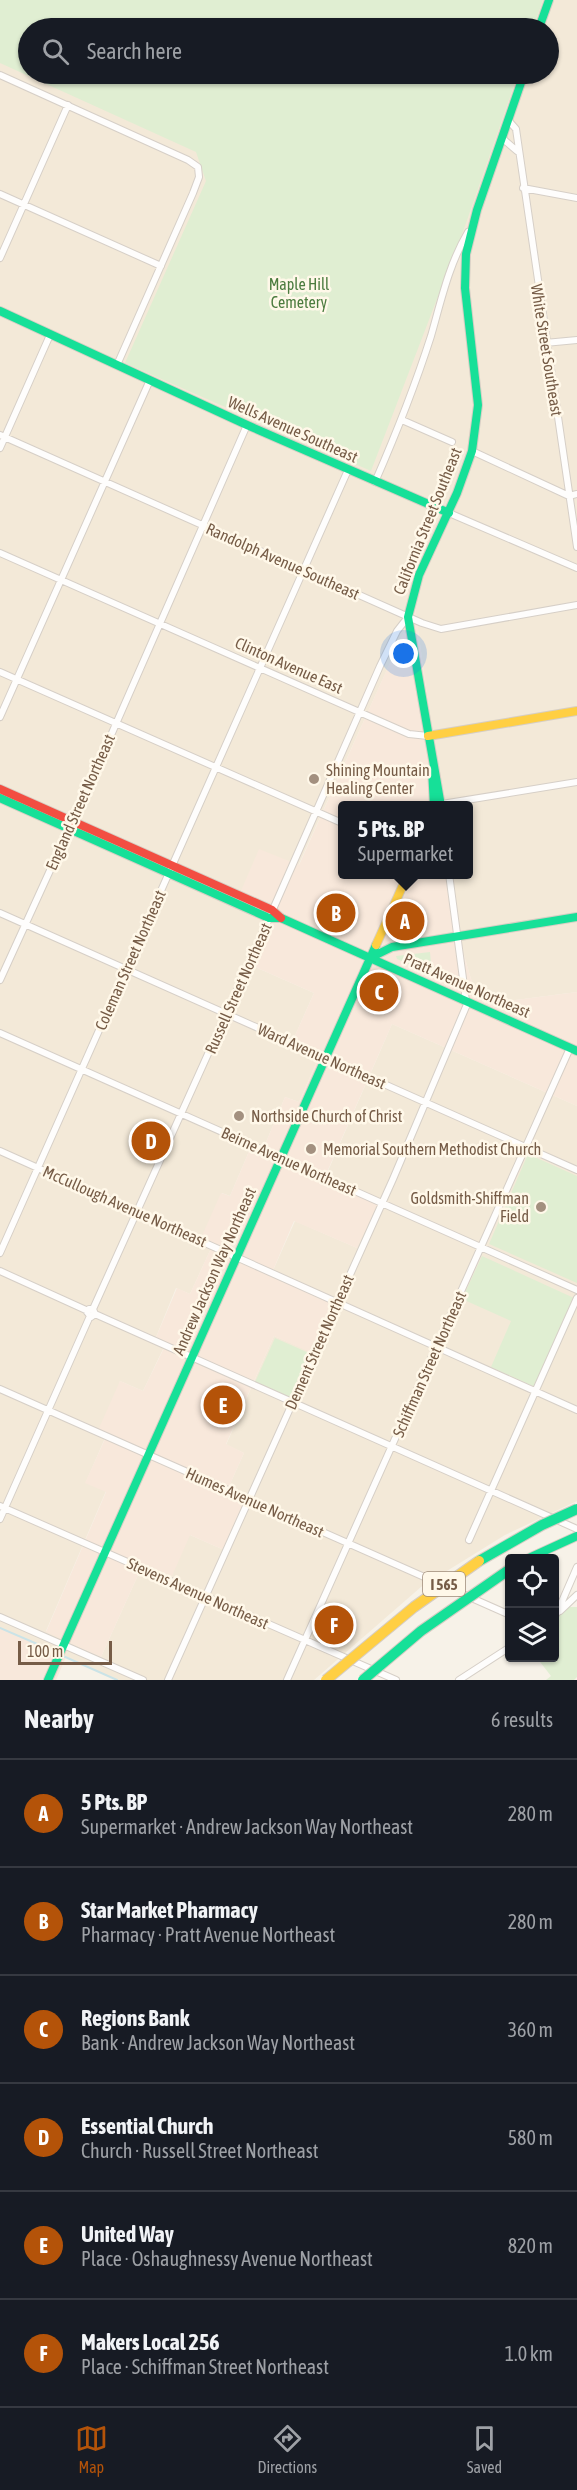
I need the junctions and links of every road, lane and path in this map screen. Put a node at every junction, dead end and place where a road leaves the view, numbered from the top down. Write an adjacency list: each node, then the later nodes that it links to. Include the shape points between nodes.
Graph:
1 (549, 0): 2 (main road)
2 (543, 18)
3 (0, 75): 4 (street)
4 (18, 83)
5 (20, 84): 7 (street)
6 (521, 84): 8 (main road, California Street Southeast)
7 (68, 105): 14 (street); 17 (street, via 198,166 196,185)
8 (508, 120): 9 (main road, California Street Southeast); 10 (street, White Street Southeast, via 516,129)
9 (502, 138): 10 (street); 15 (main road, California Street Southeast)
10 (518, 152): 11 (street, White Street Southeast)
11 (523, 188): 13 (street); 21 (street, White Street Southeast)
12 (0, 194): 14 (street)
13 (577, 198)
14 (24, 204): 16 (street); 17 (street)
15 (471, 226): 24 (street, via 459,247); 29 (main road, California Street Southeast, via 464,291 477,386 478,419)
16 (0, 258)
17 (161, 266): 22 (street)
18 (0, 311): 19 (main road, Wells Avenue Southeast)
19 (50, 335): 22 (main road, Wells Avenue Southeast); 26 (street)
20 (577, 340): 21 (street)
21 (545, 343): 34 (street, White Street Southeast)
22 (117, 365): 23 (main road, Wells Avenue Southeast)
23 (150, 380): 25 (main road, Wells Avenue Southeast); 31 (street)
24 (402, 420): 27 (street); 32 (street)
25 (247, 425): 30 (main road, Wells Avenue Southeast); 36 (street, England Street Northeast)
26 (2, 436): 28 (street); 31 (street, Randolph Avenue Southeast)
27 (452, 442)
28 (0, 448)
29 (472, 451): 34 (street); 35 (main road, California Street Southeast)
30 (348, 470): 32 (main road, Wells Avenue Southeast); 40 (street, Coleman Street Northeast)
31 (104, 482): 36 (street, Randolph Avenue Southeast); 41 (street)
32 (375, 482): 35 (main road, Wells Avenue Southeast)
33 (577, 495): 34 (street)
34 (569, 496): 37 (street, White Street Southeast)
35 (448, 513): 39 (street, Wells Avenue Southeast); 43 (main road, California Street Southeast, via 413,590)
36 (205, 526): 40 (street, Randolph Avenue Southeast); 44 (street, England Street Northeast)
37 (577, 547)
38 (0, 553): 41 (street, Clinton Avenue East)
39 (577, 568)
40 (304, 570): 43 (street, Randolph Avenue Southeast); 45 (street, Coleman Street Northeast)
41 (61, 580): 44 (street, Clinton Avenue East); 47 (street)
42 (577, 605): 43 (street, Randolph Avenue Southeast, via 441,628)
43 (408, 617): 49 (street, Russell Street Northeast, via 397,631); 52 (main road, California Street Southeast)
44 (160, 625): 45 (street, Clinton Avenue East); 51 (street, England Street Northeast)
45 (260, 668): 49 (street, Clinton Avenue East); 53 (street, Coleman Street Northeast)
46 (0, 672): 47 (street)
47 (16, 679): 50 (street); 51 (street)
48 (577, 711): 52 (main road, Clinton Avenue East)
49 (360, 713): 52 (street, Clinton Avenue East, via 409,734); 59 (street, Russell Street Northeast)
50 (0, 717)
51 (116, 723): 53 (street); 61 (street, England Street Northeast)
52 (428, 736): 57 (main road)
53 (217, 768): 59 (street); 62 (street, Coleman Street Northeast)
54 (577, 782): 58 (street)
55 (0, 789): 61 (main road, Pratt Avenue Northeast)
56 (0, 798): 61 (main road, Pratt Avenue Northeast)
57 (439, 801)
58 (463, 801)
59 (316, 811): 60 (street); 66 (street, Russell Street Northeast)
60 (338, 821)
61 (70, 824): 62 (main road, Pratt Avenue Northeast); 68 (street, England Street Northeast)
62 (171, 869): 66 (main road, Pratt Avenue Northeast); 71 (street, Coleman Street Northeast)
63 (406, 879): 70 (main road, Andrew Jackson Way Northeast)
64 (450, 879): 69 (street, Dement Street Northeast)
65 (0, 913): 68 (street, Ward Avenue Northeast)
66 (274, 916): 70 (main road, Pratt Avenue Northeast); 74 (street, Russell Street Northeast)
67 (577, 917): 69 (main road)
68 (25, 924): 71 (street, Ward Avenue Northeast); 72 (street, England Street Northeast)
69 (458, 935): 70 (main road, via 392,947); 73 (street, Dement Street Northeast)
70 (370, 958): 73 (main road, Pratt Avenue Northeast); 77 (main road, Andrew Jackson Way Northeast)
71 (127, 970): 74 (street, Ward Avenue Northeast); 78 (street, Coleman Street Northeast)
72 (0, 980)
73 (467, 1002): 76 (main road, Pratt Avenue Northeast); 79 (street, Dement Street Northeast)
74 (226, 1014): 77 (street, Ward Avenue Northeast); 80 (street, Russell Street Northeast)
75 (0, 1033): 78 (street, Beirne Avenue Northeast)
76 (574, 1049): 81 (street, Schiffman Street Northeast)
77 (325, 1058): 79 (street, Ward Avenue Northeast); 83 (main road, Andrew Jackson Way Northeast)
78 (81, 1069): 80 (street, Beirne Avenue Northeast); 84 (street, Coleman Street Northeast)
79 (426, 1102): 81 (street, Ward Avenue Northeast); 86 (street, Dement Street Northeast)
80 (182, 1113): 83 (street, Beirne Avenue Northeast); 87 (street, Russell Street Northeast)
81 (526, 1147): 85 (street, Ward Avenue Northeast); 88 (street, Schiffman Street Northeast)
82 (0, 1151): 84 (street, McCullough Avenue Northeast)
83 (281, 1158): 86 (street, Beirne Avenue Northeast); 90 (main road, Andrew Jackson Way Northeast)
84 (37, 1168): 87 (street, McCullough Avenue Northeast); 89 (street, Coleman Street Northeast)
85 (577, 1170)
86 (382, 1202): 88 (street, Beirne Avenue Northeast); 94 (street, Dement Street Northeast)
87 (136, 1212): 90 (street, McCullough Avenue Northeast); 95 (street, Russell Street Northeast)
88 (481, 1247): 92 (street, Beirne Avenue Northeast); 96 (street, Schiffman Street Northeast)
89 (0, 1253)
90 (237, 1257): 94 (street, McCullough Avenue Northeast); 97 (main road, Andrew Jackson Way Northeast)
91 (0, 1271): 95 (street)
92 (577, 1290)
93 (577, 1298): 99 (street)
94 (337, 1302): 96 (street, McCullough Avenue Northeast); 100 (street, Dement Street Northeast)
95 (91, 1312): 97 (street); 101 (street, Russell Street Northeast)
96 (436, 1347): 99 (street, McCullough Avenue Northeast); 103 (street, Schiffman Street Northeast)
97 (192, 1358): 100 (street); 104 (main road, Andrew Jackson Way Northeast)
98 (0, 1389): 101 (street, Humes Avenue Northeast)
99 (536, 1392): 102 (street, McCullough Avenue Northeast); 105 (street)
100 (292, 1402): 103 (street); 106 (street, Dement Street Northeast)
101 (48, 1410): 104 (street, Humes Avenue Northeast); 107 (street, Russell Street Northeast)
102 (577, 1410)
103 (393, 1446): 105 (street); 113 (street, Schiffman Street Northeast)
104 (149, 1455): 106 (street, Humes Avenue Northeast); 114 (main road, Andrew Jackson Way Northeast)
105 (492, 1491): 110 (street); 112 (street)
106 (249, 1499): 113 (street, Humes Avenue Northeast); 119 (street, Dement Street Northeast)
107 (2, 1507): 109 (street, Russell Street Northeast); 114 (street, Stevens Avenue Northeast)
108 (577, 1509): 131 (main road, I 565, bridge, via 455,1576)
109 (0, 1519)
110 (577, 1529)
111 (577, 1536): 115 (main road)
112 (469, 1540)
113 (349, 1544): 122 (street, Humes Avenue Northeast); 124 (street, Schiffman Street Northeast)
114 (105, 1553): 119 (street, Stevens Avenue Northeast); 125 (main road, Andrew Jackson Way Northeast)
115 (538, 1554)
116 (577, 1567): 120 (street)
117 (505, 1572): 132 (main road, I 565, bridge, via 421,1630)
118 (577, 1595): 121 (street)
119 (205, 1597): 124 (street, Stevens Avenue Northeast); 129 (street, Dement Street Northeast)
120 (559, 1608)
121 (559, 1611)
122 (505, 1613)
123 (0, 1617): 125 (street)
124 (304, 1641): 130 (street, Schiffman Street Northeast); 133 (street, Stevens Avenue Northeast)
125 (63, 1646): 127 (main road, Andrew Jackson Way Northeast); 128 (street)
126 (505, 1650): 134 (street)
127 (48, 1680)
128 (143, 1680)
129 (168, 1680)
130 (286, 1680)
131 (326, 1680)
132 (363, 1680)
133 (396, 1680)
134 (459, 1680)

